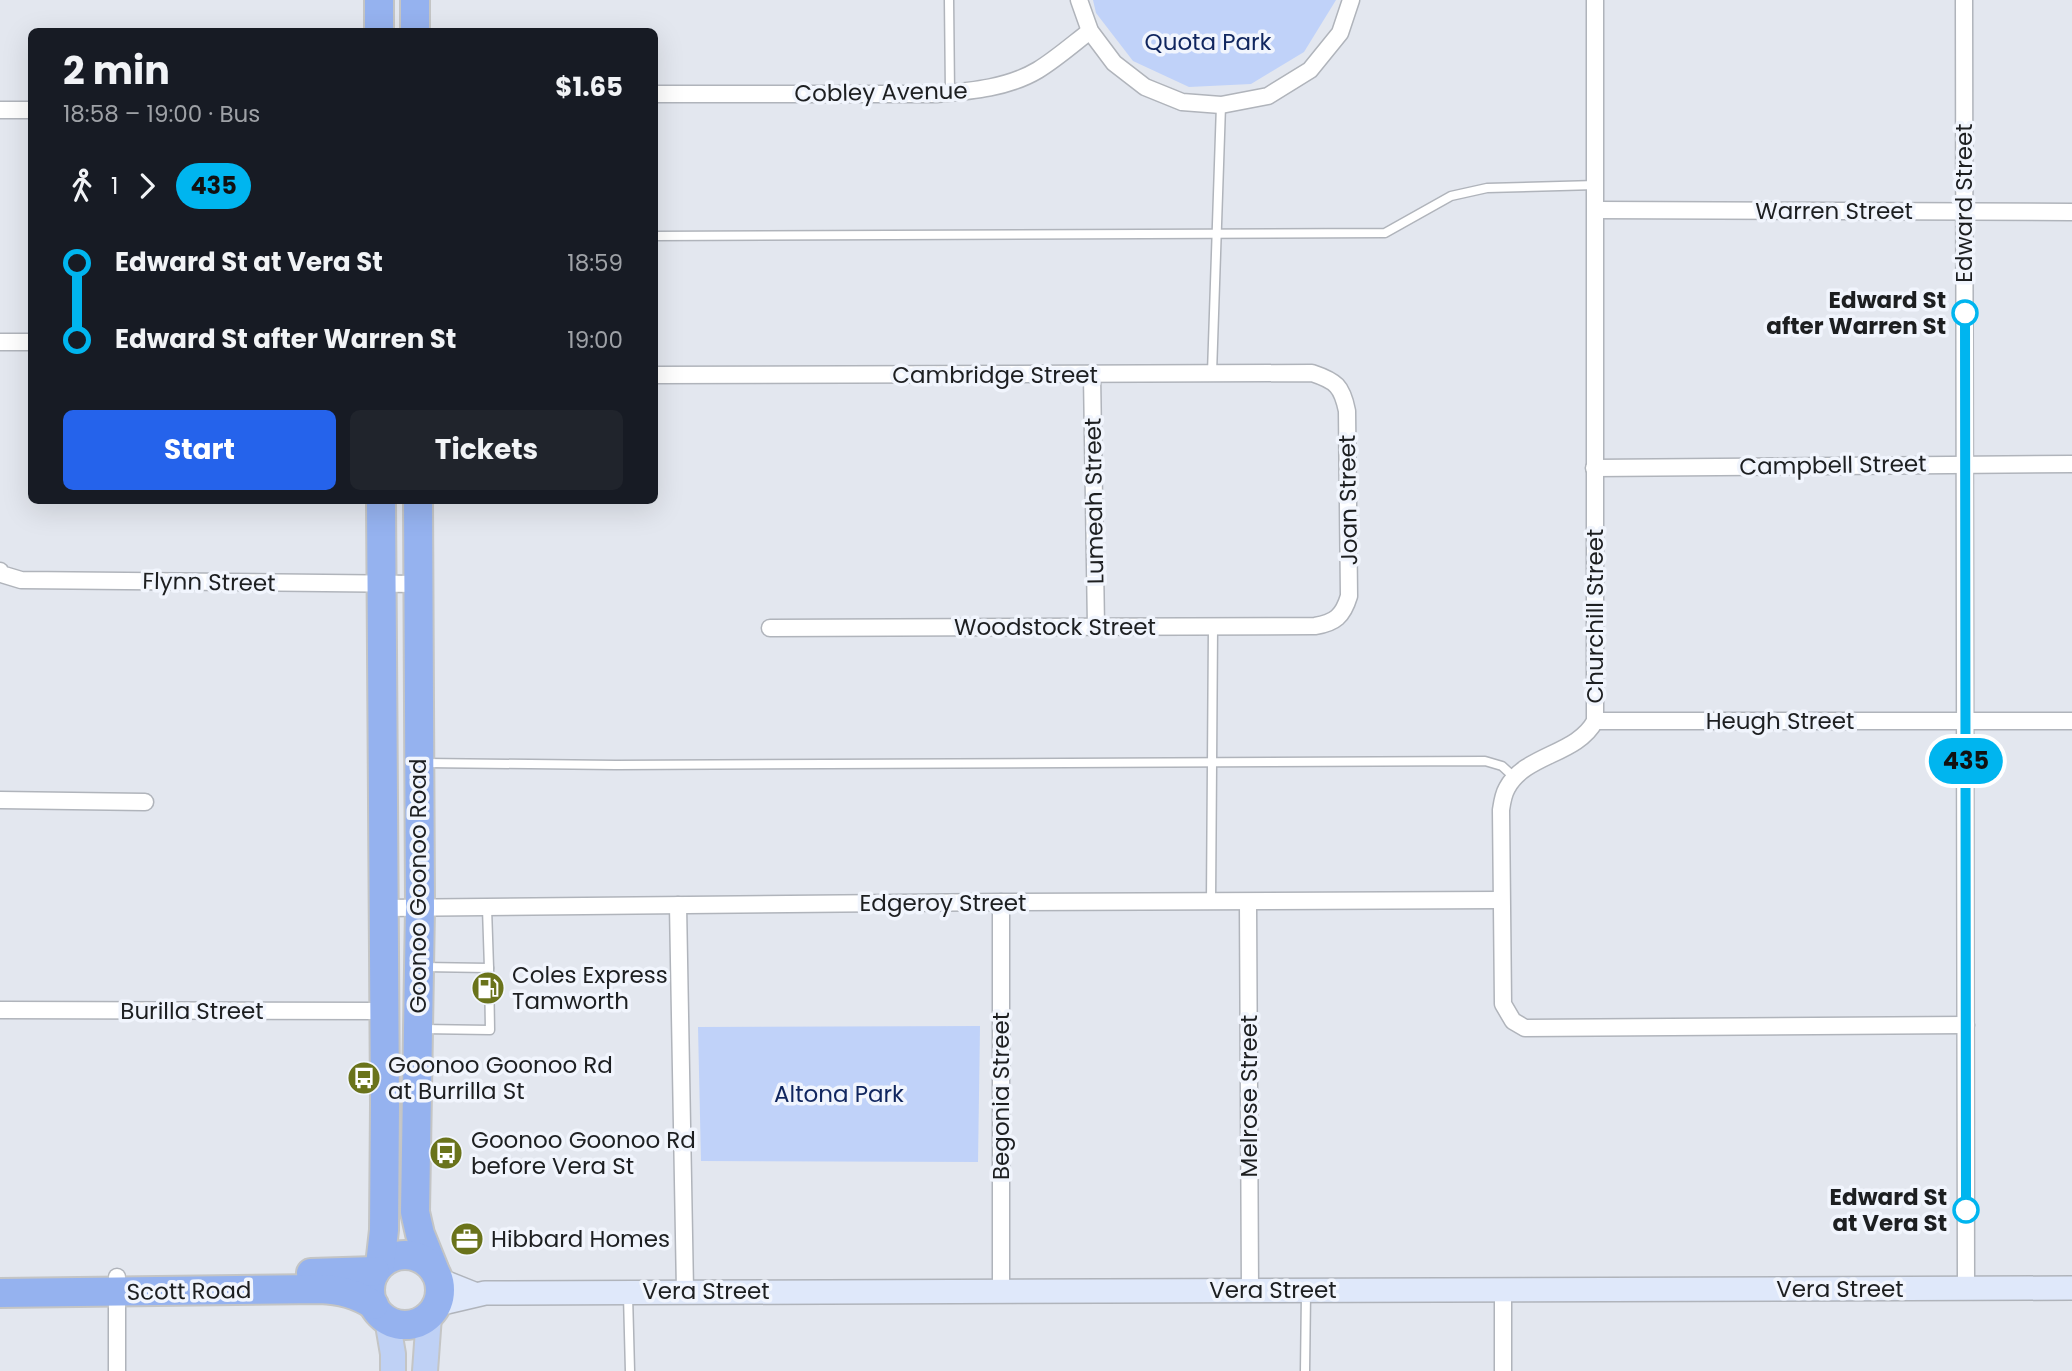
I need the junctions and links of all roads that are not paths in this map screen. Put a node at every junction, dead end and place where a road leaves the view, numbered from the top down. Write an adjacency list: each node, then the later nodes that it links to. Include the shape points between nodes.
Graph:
1 (379, 0): 8 (highway)
2 (415, 0): 9 (highway)
3 (949, 0): 11 (lane)
4 (1079, 0): 10 (street)
5 (1351, 0): 13 (street, via 1340,33 1310,70 1269,96)
6 (1595, 0): 16 (street, Churchill Street)
7 (1964, 0): 18 (street, Edward Street)
8 (379, 28)
9 (415, 28)
10 (1090, 31): 11 (street, Cobley Avenue, via 1037,71 975,91); 13 (street, via 1114,63 1145,87 1182,102)
11 (950, 93): 12 (street, Cobley Avenue)
12 (658, 94)
13 (1222, 105): 20 (lane)
14 (0, 110): 15 (street)
15 (28, 110)
16 (1596, 186): 17 (street, Churchill Street); 20 (lane, via 1487,188 1451,196 1385,233)
17 (1596, 210): 18 (street, Warren Street); 30 (street, Churchill Street)
18 (1965, 212): 19 (street, Warren Street); 28 (street, Edward Street)
19 (2072, 212)
20 (1216, 234): 21 (lane); 24 (lane)
21 (658, 236)
22 (0, 342): 23 (street)
23 (28, 342)
24 (1212, 373): 25 (street, Cambridge Street); 27 (street, Cambridge Street, via 1312,373)
25 (1092, 374): 26 (street, Cambridge Street); 38 (street, Lumeah Street)
26 (658, 375)
27 (1334, 382): 36 (street, Joan Street, via 1347,411 1349,596)
28 (1965, 464): 29 (street, Campbell Street); 30 (street, Campbell Street); 41 (street, Edward Street)
29 (2072, 464)
30 (1594, 468): 40 (street, Churchill Street)
31 (381, 504): 34 (highway, Goonoo Goonoo Road)
32 (418, 504): 35 (highway, Goonoo Goonoo Road)
33 (1, 573): 34 (street, Flynn Street, via 21,580)
34 (382, 583): 35 (street, Flynn Street); 53 (highway, Goonoo Goonoo Road)
35 (419, 584): 43 (highway, Goonoo Goonoo Road)
36 (1338, 619): 37 (street, Woodstock Street, via 1315,626)
37 (1213, 626): 38 (street, Woodstock Street); 44 (lane)
38 (1096, 627): 39 (street, Woodstock Street)
39 (770, 628)
40 (1595, 721): 41 (street, Heugh Street); 45 (street, Churchill Street, via 1580,739)
41 (1966, 721): 42 (street, Heugh Street); 60 (street, Edward Street)
42 (2072, 721)
43 (419, 763): 44 (lane); 54 (highway, Goonoo Goonoo Road)
44 (1213, 763): 45 (lane, via 1485,761 1502,766); 50 (lane)
45 (1515, 778): 48 (street, Churchill Street, via 1500,810)
46 (0, 800): 47 (street)
47 (145, 802)
48 (1502, 901): 51 (street, Edgeroy Street); 60 (street, Churchill Street, via 1503,1004 1513,1021 1525,1028)
49 (1000, 902): 50 (street, Edgeroy Street); 52 (street, Edgeroy Street); 67 (street, Begonia Street)
50 (1210, 902): 51 (street, Edgeroy Street)
51 (1248, 903): 68 (street, Melrose Street)
52 (678, 905): 55 (street, Edgeroy Street); 70 (street)
53 (384, 908): 54 (street, Edgeroy Street); 59 (highway, Goonoo Goonoo Road)
54 (420, 908): 55 (street, Edgeroy Street); 56 (highway, Goonoo Goonoo Road)
55 (487, 908): 57 (lane)
56 (418, 967): 57 (lane); 61 (highway, Goonoo Goonoo Road)
57 (489, 968): 61 (lane, via 490,1030)
58 (0, 1010): 59 (street, Burilla Street)
59 (384, 1011): 62 (highway, Goonoo Goonoo Road, via 384,1200)
60 (1966, 1025): 66 (street, Edward Street)
61 (417, 1029): 72 (highway, Goonoo Goonoo Road, via 415,1212)
62 (378, 1268): 64 (highway, Scott Road); 72 (highway, via 390,1258 414,1255 425,1260); 75 (highway, via 371,1283)
63 (0, 1278): 64 (highway, Scott Road)
64 (117, 1284): 74 (highway, Scott Road); 75 (highway, Scott Road, via 340,1290 357,1294); 76 (street)
65 (2072, 1288): 66 (street, Vera Street)
66 (1966, 1289): 69 (street, Vera Street)
67 (1000, 1290): 68 (street, Vera Street); 70 (street, Vera Street)
68 (1251, 1290): 71 (street, Vera Street)
69 (1503, 1290): 71 (street, Vera Street); 81 (street)
70 (685, 1291): 73 (street, Vera Street)
71 (1306, 1291): 80 (lane)
72 (435, 1292): 73 (street, Vera Street); 75 (highway, via 419,1322 408,1325); 78 (main road, Goonoo Goonoo Road)
73 (628, 1292): 79 (lane)
74 (0, 1293)
75 (380, 1312): 77 (main road, via 393,1354)
76 (117, 1371)
77 (393, 1371)
78 (425, 1371)
79 (630, 1371)
80 (1305, 1371)
81 (1503, 1371)

